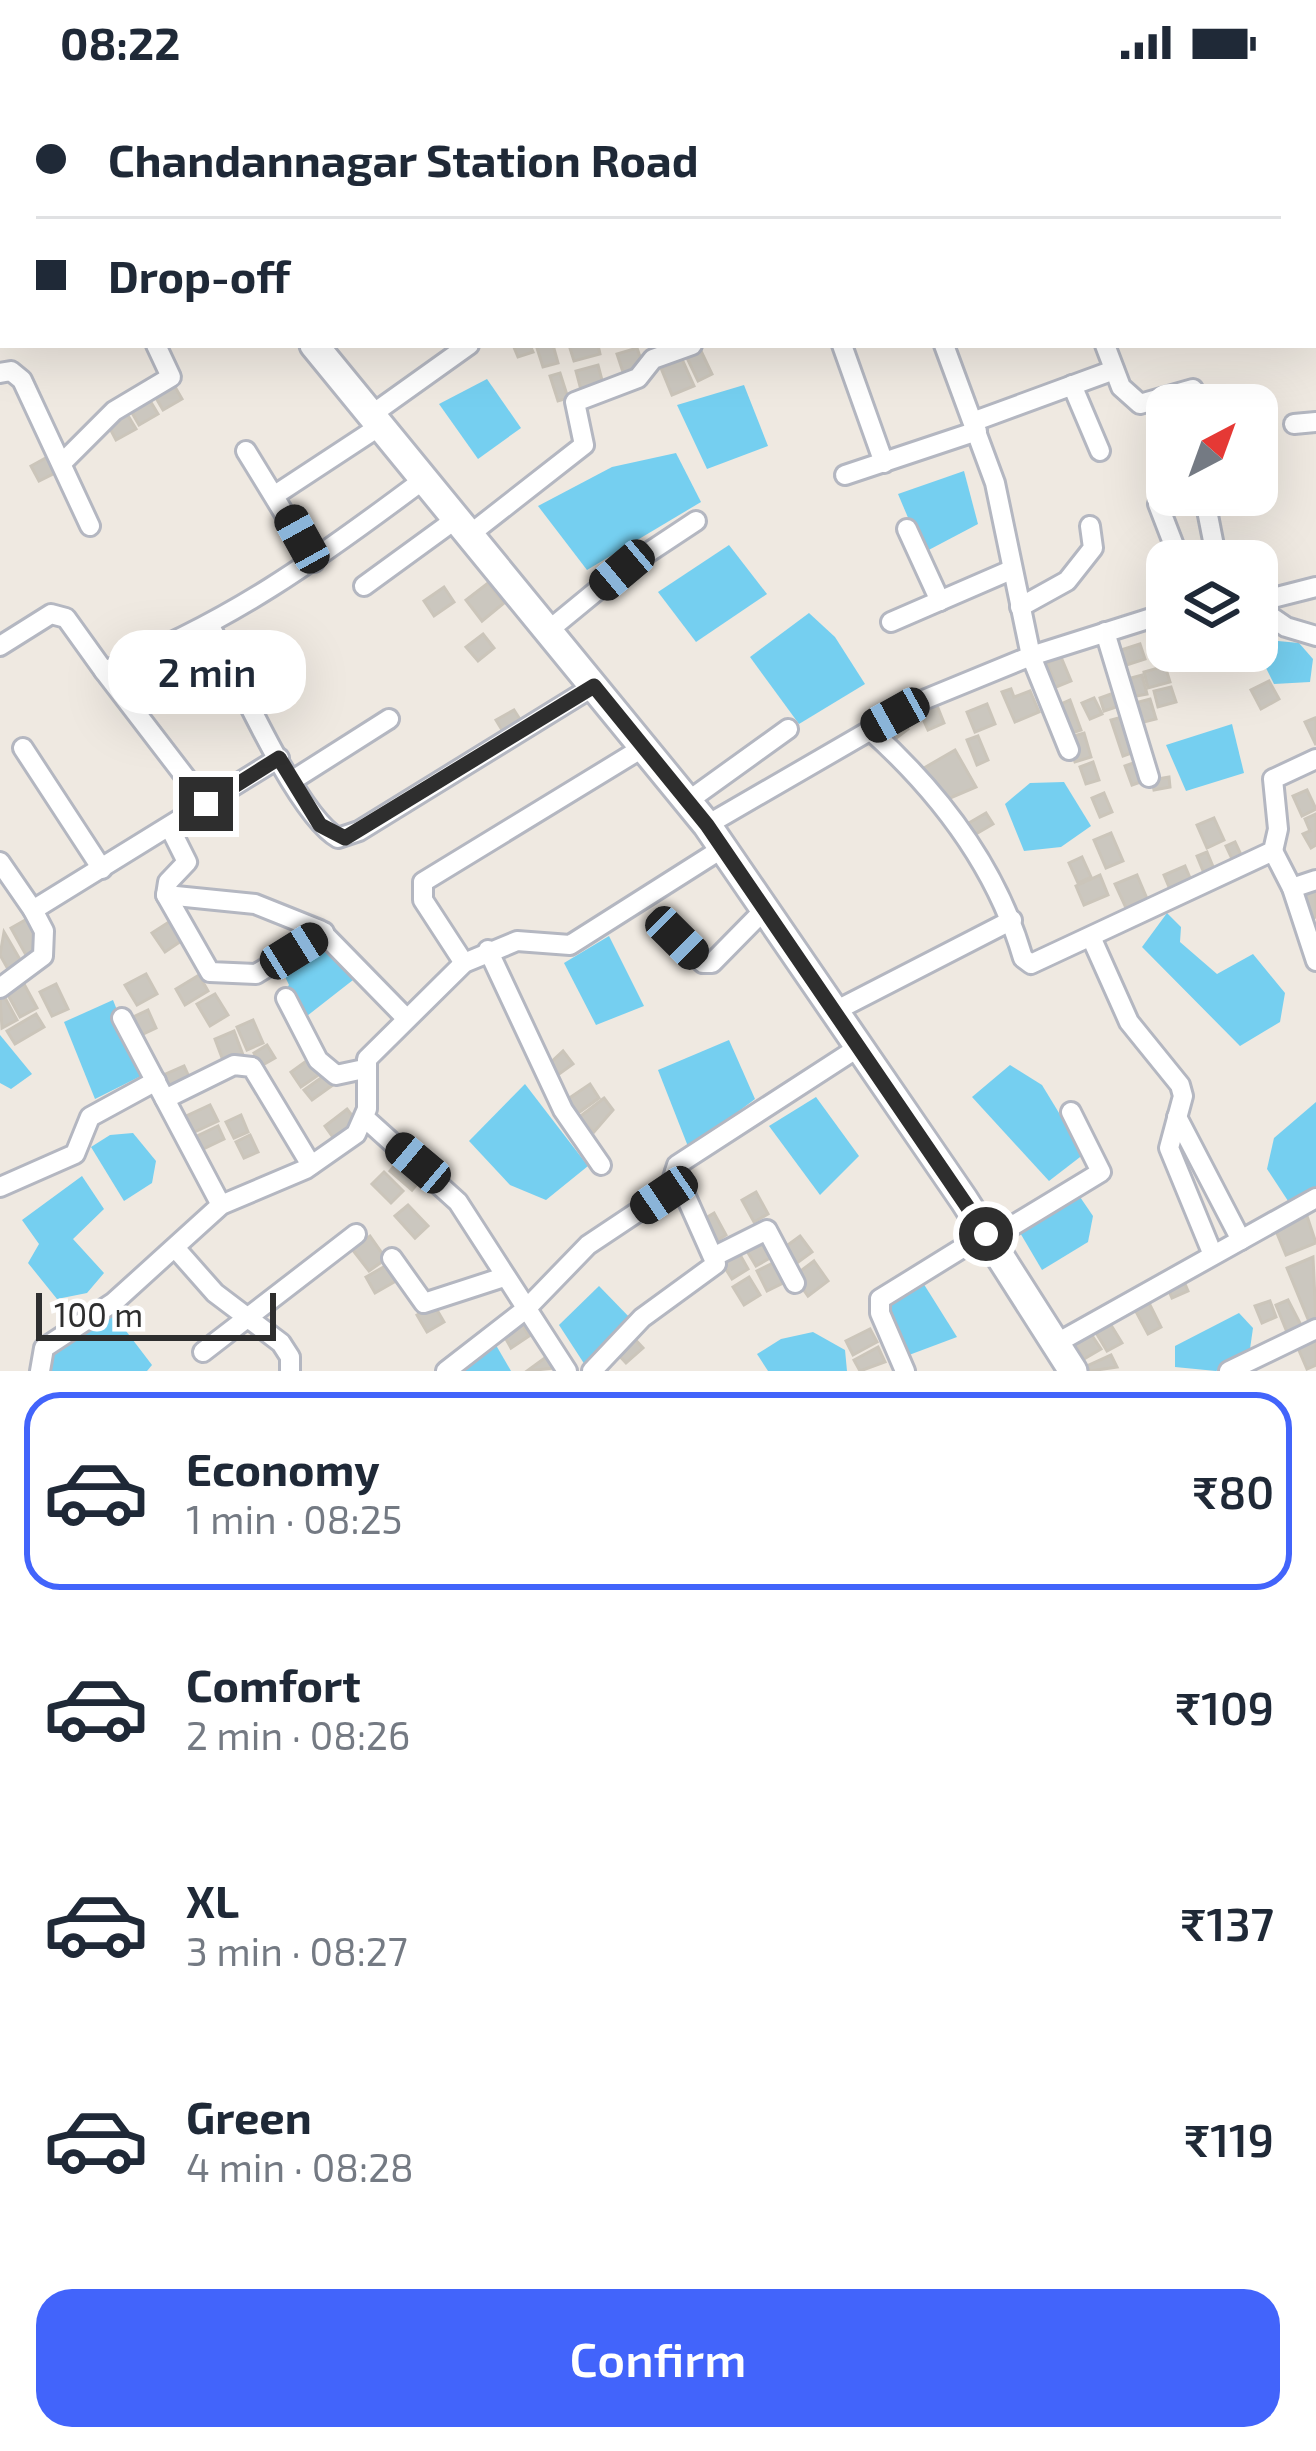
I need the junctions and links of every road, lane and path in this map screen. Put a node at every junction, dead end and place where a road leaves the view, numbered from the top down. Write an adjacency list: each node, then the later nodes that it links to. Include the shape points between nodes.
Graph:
1 (157, 348): 18 (street, via 171,377 114,410)
2 (316, 348): 12 (main road)
3 (465, 348): 12 (street)
4 (684, 348): 26 (street, via 653,359 638,378 575,402 584,445)
5 (843, 348): 19 (street)
6 (945, 348): 15 (street)
7 (1106, 348): 8 (street)
8 (1114, 370): 10 (street); 11 (street, via 1130,399)
9 (0, 373): 18 (street, via 22,380)
10 (1072, 385): 15 (street); 17 (street)
11 (1146, 404)
12 (375, 420): 21 (main road); 22 (street)
13 (1316, 422): 14 (street)
14 (1294, 424)
15 (976, 426): 19 (street); 29 (street)
16 (246, 451): 22 (street)
17 (1100, 451)
18 (63, 462): 24 (street)
19 (884, 464): 20 (street)
20 (845, 475)
21 (424, 480): 26 (main road); 28 (street)
22 (275, 495): 28 (street)
23 (697, 521): 39 (street)
24 (90, 526)
25 (1090, 526): 34 (street, via 1093,548 1076,573)
26 (462, 527): 30 (street); 39 (main road)
27 (907, 529): 33 (street)
28 (314, 562): 38 (street)
29 (1011, 570): 33 (street); 34 (street)
30 (364, 586)
31 (1316, 587): 32 (street)
32 (1278, 598)
33 (940, 601): 37 (street)
34 (1020, 607): 43 (street)
35 (1146, 619): 40 (street)
36 (1278, 621): 41 (street)
37 (891, 622)
38 (210, 626): 44 (street); 52 (street)
39 (550, 630): 45 (main road)
40 (1105, 632): 43 (street); 54 (street)
41 (1316, 636)
42 (0, 646): 44 (street, via 58,615)
43 (1031, 656): 48 (street); 51 (street)
44 (104, 671): 57 (street)
45 (594, 686): 49 (main road); 55 (street, via 345,838 320,825)
46 (389, 719): 55 (street)
47 (788, 729): 56 (street)
48 (870, 730): 59 (street); 68 (street, via 945,806)
49 (644, 747): 56 (main road); 74 (street, via 422,882 423,900)
50 (23, 748): 62 (street)
51 (1069, 750)
52 (279, 758): 55 (street); 57 (street)
53 (1316, 759): 60 (street, via 1273,779)
54 (1149, 777)
55 (292, 780)
56 (688, 801): 59 (main road)
57 (206, 804): 58 (street)
58 (170, 828): 62 (street); 65 (street, via 187,862)
59 (715, 837): 66 (main road); 72 (street, via 570,945 517,941)
60 (1273, 850): 64 (street); 70 (street)
61 (2, 868): 67 (street)
62 (102, 869): 67 (street)
63 (1316, 880): 64 (street)
64 (1292, 888): 73 (street)
65 (166, 896): 69 (street, via 255,904); 69 (street, via 214,974 256,974)
66 (766, 908): 71 (street, via 712,963 703,964); 77 (main road)
67 (33, 910): 75 (street, via 44,931 43,956)
68 (1012, 920): 70 (street, via 1031,964); 77 (street)
69 (324, 932): 78 (street)
70 (1091, 937): 84 (street, via 1129,1022 1180,1085)
71 (677, 938)
72 (488, 950): 74 (street); 87 (street, via 563,1110)
73 (1316, 961)
74 (464, 963): 78 (street)
75 (0, 988)
76 (286, 998): 81 (street, via 324,1067 337,1075)
77 (835, 1011): 80 (main road)
78 (405, 1017): 81 (street)
79 (122, 1018): 82 (street)
80 (859, 1047): 88 (street); 94 (main road)
81 (364, 1069): 85 (street)
82 (160, 1090): 86 (street, via 234,1065 252,1067); 89 (street, via 90,1118 75,1154); 91 (street)
83 (1071, 1112): 94 (street, via 1101,1172)
84 (1177, 1117): 95 (street); 97 (street, via 1169,1148)
85 (366, 1119): 86 (street); 100 (street, via 444,1185)
86 (311, 1165): 91 (street)
87 (601, 1165)
88 (674, 1170): 98 (street); 102 (street, via 669,1191 588,1245)
89 (0, 1187)
90 (1311, 1201): 92 (street); 95 (street)
91 (221, 1205): 96 (street)
92 (1316, 1223)
93 (356, 1234): 103 (street)
94 (987, 1237): 105 (main road); 112 (street, via 880,1299)
95 (1241, 1240): 97 (street)
96 (177, 1250): 103 (street); 107 (street, via 44,1348)
97 (1213, 1255): 105 (street)
98 (715, 1256): 101 (street, via 767,1230); 111 (street, via 712,1268 642,1318)
99 (392, 1258): 100 (street, via 424,1303)
100 (504, 1277): 102 (street)
101 (795, 1283)
102 (526, 1309): 109 (street); 110 (street)
103 (244, 1316): 106 (street); 108 (street, via 281,1343)
104 (1316, 1329): 114 (street)
105 (1055, 1343): 113 (main road)
106 (203, 1352)
107 (40, 1371)
108 (290, 1371)
109 (446, 1371)
110 (567, 1371)
111 (592, 1371)
112 (905, 1371)
113 (1073, 1371)
114 (1229, 1371)

